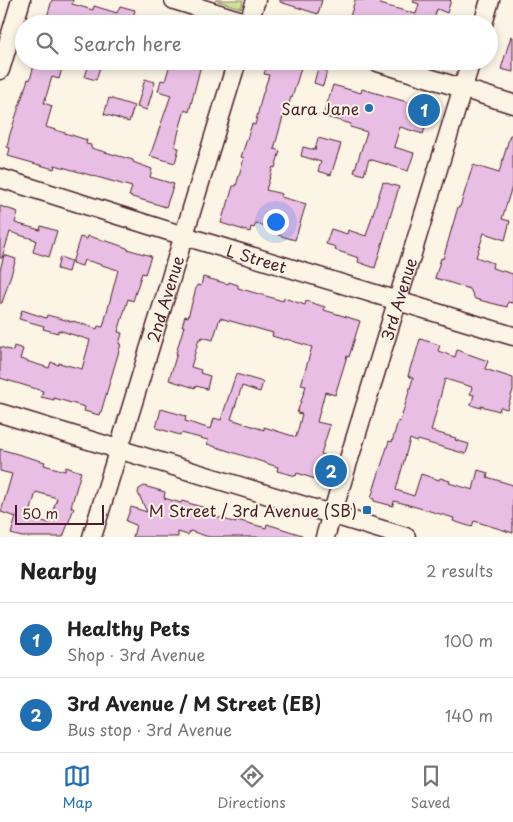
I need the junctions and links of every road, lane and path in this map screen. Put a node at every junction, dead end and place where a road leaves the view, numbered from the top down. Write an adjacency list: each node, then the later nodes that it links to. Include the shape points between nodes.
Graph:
1 (22, 0): 5 (street)
2 (174, 0): 6 (street)
3 (256, 0): 7 (street)
4 (490, 0): 8 (street)
5 (17, 15)
6 (224, 15)
7 (252, 15)
8 (486, 15)
9 (15, 20): 10 (street)
10 (1, 60)
11 (234, 70): 17 (street, 2nd Avenue)
12 (402, 70): 14 (street)
13 (468, 70): 14 (street, 3rd Avenue)
14 (462, 89): 15 (street); 18 (street, 3rd Avenue)
15 (513, 104)
16 (0, 178): 17 (street, L Street)
17 (184, 236): 18 (street, L Street); 21 (street, 2nd Avenue)
18 (398, 301): 19 (street, L Street); 22 (street, 3rd Avenue)
19 (513, 336)
20 (0, 413): 21 (street)
21 (119, 449): 22 (street); 23 (street, 2nd Avenue)
22 (332, 515): 24 (street, 3rd Avenue); 25 (street)
23 (92, 537)
24 (325, 537)
25 (406, 537)

